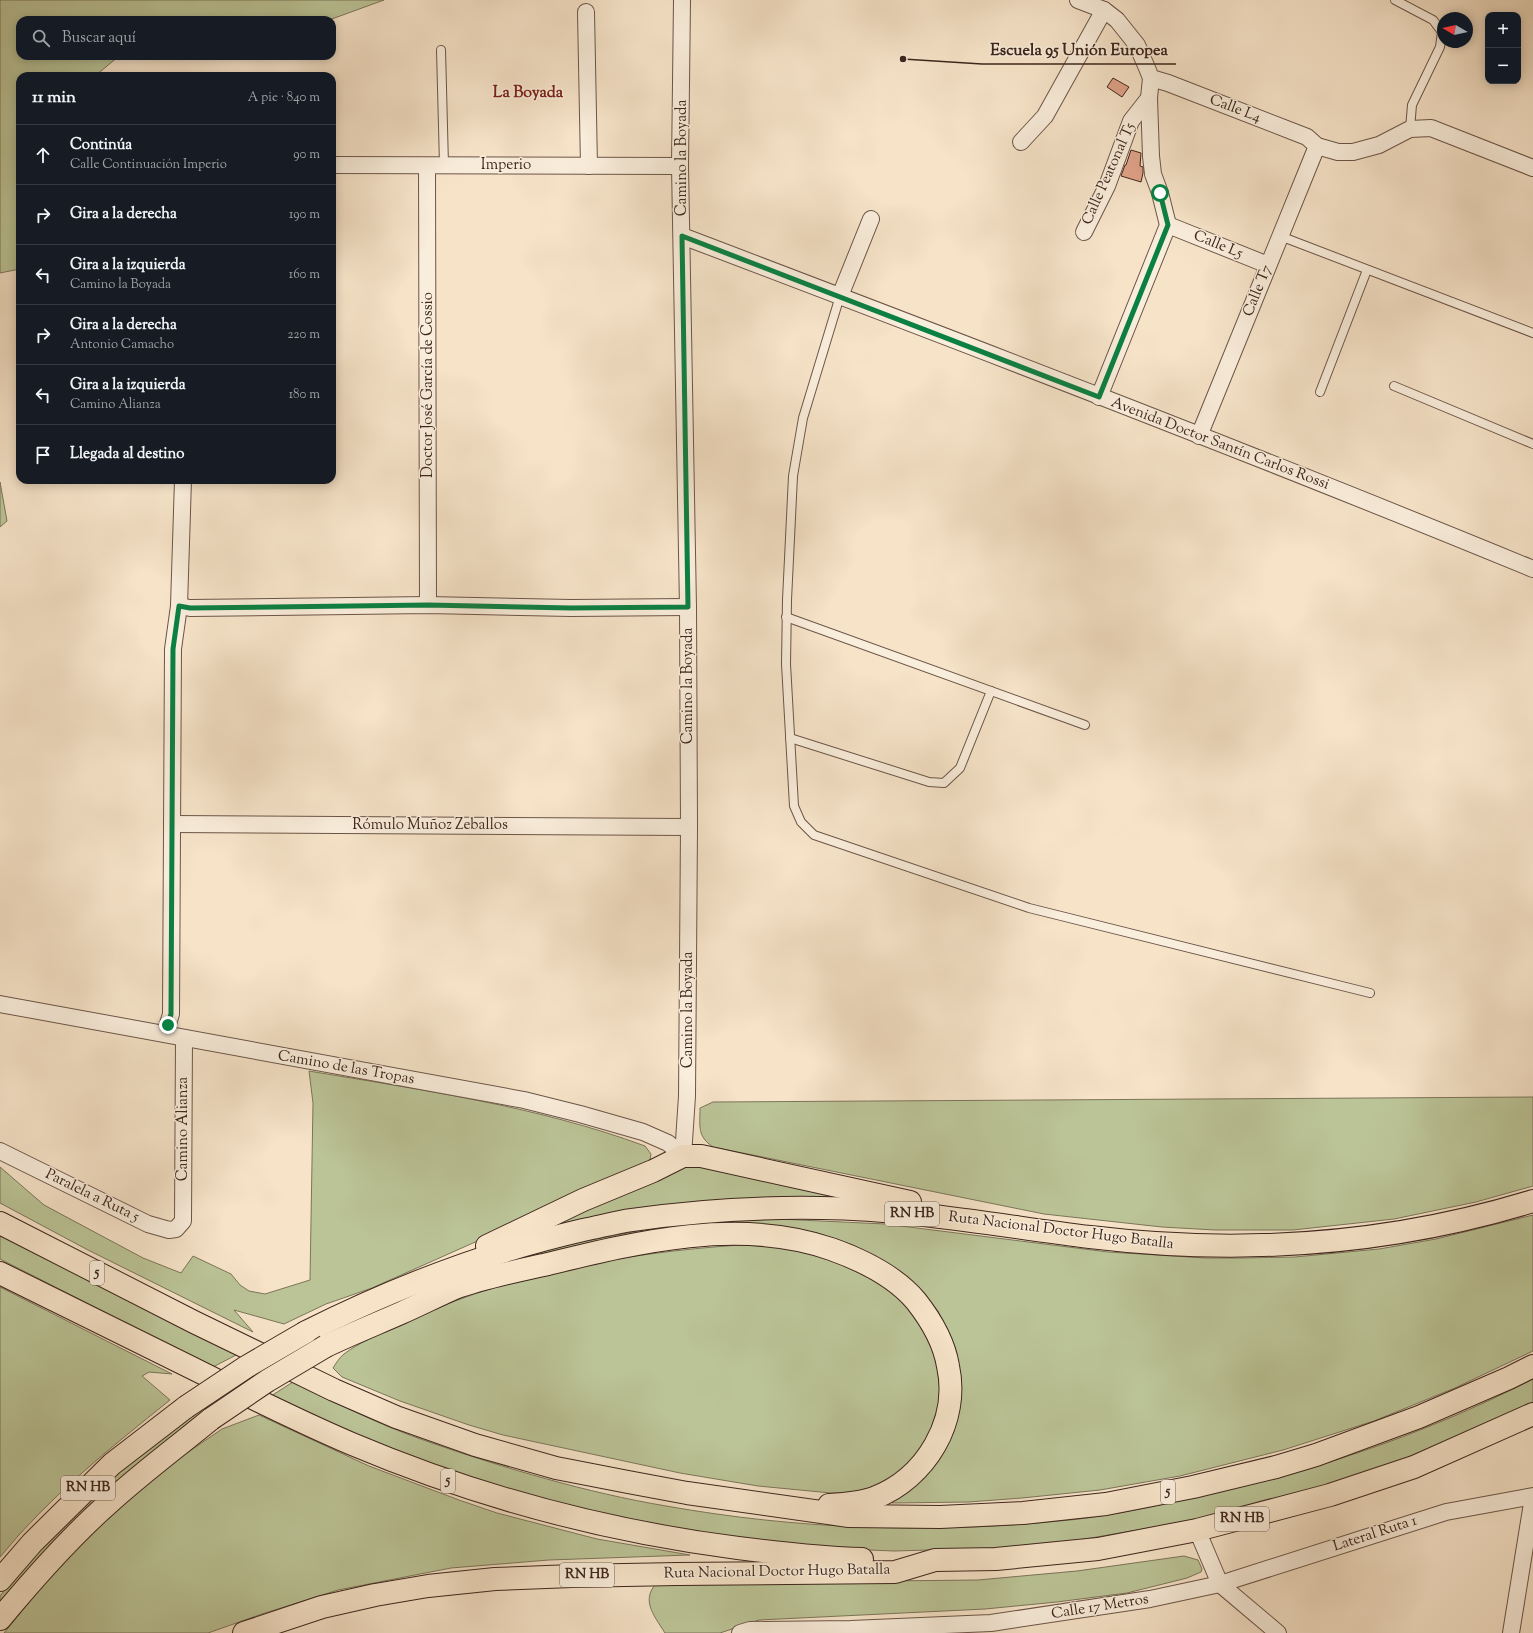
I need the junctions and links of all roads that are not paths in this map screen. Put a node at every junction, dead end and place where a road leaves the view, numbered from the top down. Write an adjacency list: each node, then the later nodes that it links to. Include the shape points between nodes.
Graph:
1 (682, 0): 16 (street, Camino la Boyada)
2 (1078, 0): 4 (street)
3 (1395, 0): 9 (lane, via 1433,20 1442,32 1440,46 1412,105)
4 (1104, 10): 7 (street, via 1117,20 1137,45); 10 (street, via 1045,116)
5 (586, 12): 15 (street)
6 (441, 50): 13 (lane)
7 (1151, 78): 8 (street); 11 (street, Calle L4, via 1307,137)
8 (1149, 98): 19 (street, via 1153,174); 20 (street, Calle Peatonal T5, via 1131,122 1107,186)
9 (1410, 129): 11 (street, Calle L4, via 1379,145 1353,152 1338,152); 17 (street, via 1431,128)
10 (1021, 142)
11 (1317, 146): 22 (street, Calle T7)
12 (336, 165): 14 (street, Imperio)
13 (444, 165): 14 (street, Imperio); 15 (street, Imperio)
14 (428, 166): 34 (street, Doctor José García de Cossio)
15 (589, 166): 16 (street, Imperio)
16 (680, 166): 21 (street, Camino la Boyada)
17 (1533, 168)
18 (871, 219): 25 (street)
19 (1168, 225): 23 (street, Calle L5); 29 (street)
20 (1084, 232)
21 (682, 236): 25 (street, Avenida Doctor Santín Carlos Rossi); 36 (street, Camino la Boyada)
22 (1280, 236): 23 (street, Calle T7); 24 (lane)
23 (1268, 265): 30 (street, Calle T7)
24 (1367, 270): 26 (lane); 28 (lane)
25 (840, 296): 29 (street, Avenida Doctor Santín Carlos Rossi); 37 (lane, via 802,425 793,476)
26 (1533, 333)
27 (1394, 386): 31 (lane)
28 (1320, 392)
29 (1099, 397): 30 (street, Avenida Doctor Santín Carlos Rossi)
30 (1198, 436): 33 (street, Avenida Doctor Santín Carlos Rossi)
31 (1533, 444)
32 (183, 484): 35 (street)
33 (1533, 569)
34 (428, 605): 35 (street, via 198,608); 36 (street)
35 (179, 606): 41 (street, via 173,649)
36 (688, 607): 42 (street, Camino la Boyada)
37 (786, 618): 38 (lane); 40 (lane)
38 (991, 691): 39 (lane); 40 (lane, via 960,768 944,782 929,782)
39 (1085, 725)
40 (790, 738): 43 (lane, via 794,806 801,822 814,835 1029,908)
41 (172, 824): 42 (street, Rómulo Muñoz Zeballos); 45 (street, via 171,1014)
42 (689, 827): 48 (street, Camino la Boyada, via 687,1096)
43 (1370, 993)
44 (0, 1004): 45 (street, Camino de las Tropas)
45 (165, 1034): 46 (street, Camino de las Tropas)
46 (184, 1038): 48 (street, Camino de las Tropas, via 524,1100 643,1132 668,1143); 51 (street, Camino Alianza)
47 (0, 1151): 51 (street, Paralela a Ruta 5, via 148,1224 169,1230 176,1229)
48 (683, 1156): 50 (highway, via 701,1156 915,1203); 53 (highway, via 489,1244)
49 (1533, 1201): 50 (highway, Ruta Nacional Doctor Hugo Batalla / RN HB, via 1472,1218 1403,1232 1310,1243 1254,1246 1129,1241)
50 (946, 1217): 53 (highway, Ruta Nacional Doctor Hugo Batalla / RN HB, via 823,1208 712,1211 616,1223 551,1238)
51 (182, 1220)
52 (0, 1223): 58 (highway, 5, via 194,1322 396,1417 476,1445 556,1468 688,1493)
53 (458, 1266): 61 (highway, Ruta Nacional Doctor Hugo Batalla / RN HB, bridge, via 361,1305 306,1332 246,1367 186,1407 112,1464)
54 (0, 1273): 60 (highway, 5, via 290,1417 394,1461 522,1505 594,1523 719,1546 856,1559)
55 (1533, 1366): 58 (highway, 5, via 1420,1417 1316,1455 1152,1496 1022,1513 940,1517 849,1516)
56 (1533, 1414): 59 (highway, Ruta Nacional Doctor Hugo Batalla / RN HB, via 1414,1467 1375,1481)
57 (1533, 1496): 62 (street, Lateral Ruta 1, via 1446,1512); 67 (street)
58 (784, 1506): 63 (highway, bridge, via 845,1504 874,1498 905,1481 918,1469 940,1437 948,1405 949,1368 944,1347 935,1328 915,1300 900,1286 883,1274 829,1248 773,1237 731,1234 651,1241 507,1273 457,1288 326,1346 267,1381 211,1419 110,1501 35,1576)
59 (1197, 1530): 60 (highway, Ruta Nacional Doctor Hugo Batalla / RN HB, via 1098,1549 996,1559); 62 (street)
60 (935, 1560): 64 (highway, Ruta Nacional Doctor Hugo Batalla / RN HB, via 895,1572 572,1576 443,1584 322,1607)
61 (0, 1580)
62 (1220, 1584): 65 (street, Calle 17 Metros, via 1150,1599 991,1624 750,1630); 66 (street)
63 (0, 1619)
64 (244, 1633)
65 (740, 1633)
66 (1278, 1633)
67 (1511, 1633)

